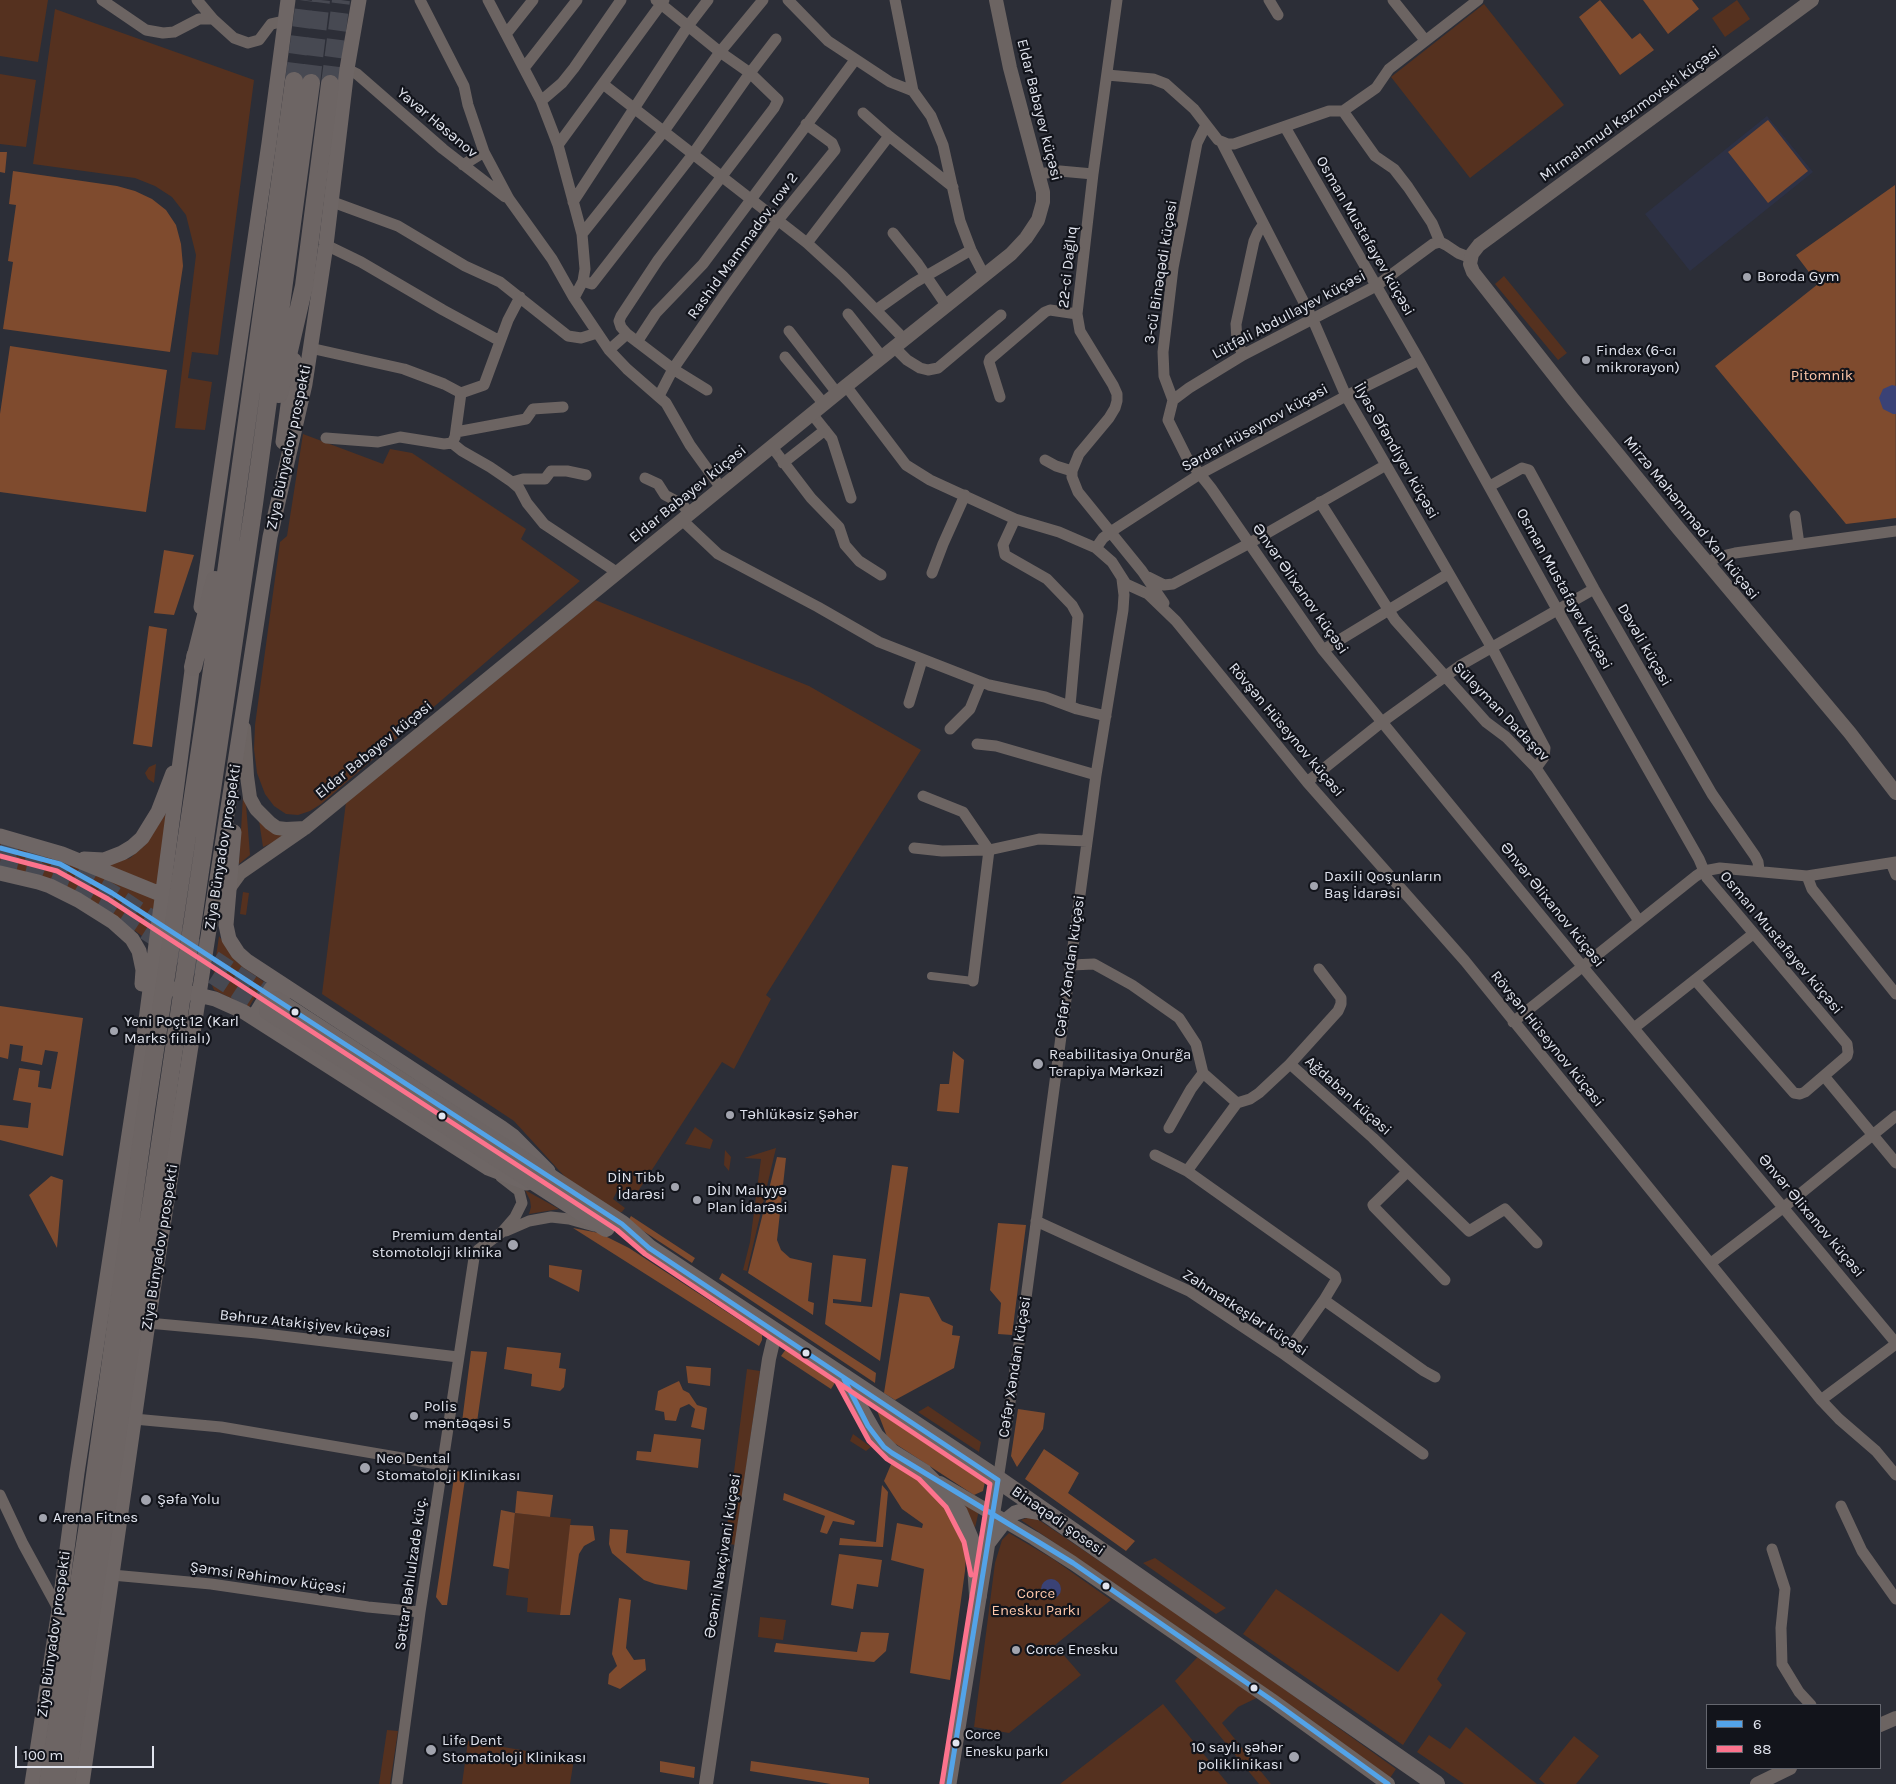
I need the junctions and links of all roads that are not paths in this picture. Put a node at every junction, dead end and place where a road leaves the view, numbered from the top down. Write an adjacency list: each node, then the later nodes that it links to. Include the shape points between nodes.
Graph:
1 (102, 0): 22 (street, via 146,30 163,33 174,32 199,18)
2 (197, 0): 22 (street)
3 (288, 0): 23 (main road, Ziya Bünyadov prospekti)
4 (359, 0): 31 (main road, Ziya Bünyadov prospekti)
5 (420, 0): 48 (street, via 464,86)
6 (488, 0): 25 (street)
7 (533, 0): 25 (street)
8 (577, 0): 30 (street)
9 (621, 0): 37 (street, via 574,68)
10 (708, 0): 24 (street)
11 (763, 0): 28 (street)
12 (788, 0): 29 (street, via 828,40)
13 (895, 0): 36 (street)
14 (996, 0): 51 (street, Eldar Babayev küçəsi, via 1010,68)
15 (1117, 0): 33 (street, 22-ci Dağlıq)
16 (1269, 0): 21 (street)
17 (1394, 0): 27 (street)
18 (1478, 0): 27 (street)
19 (1812, 0): 67 (street, Mirmahmud Kazımovski küçəsi, via 1479,246)
20 (660, 1): 24 (street); 35 (street)
21 (1278, 15)
22 (213, 19): 23 (street, via 234,38 248,43 259,40 271,24)
23 (285, 21): 149 (main road, Ziya Bünyadov prospekti)
24 (688, 26): 28 (street); 38 (street)
25 (506, 34): 30 (street)
26 (776, 39): 32 (street)
27 (1425, 40): 39 (street, via 1389,69 1376,88)
28 (720, 52): 32 (street); 44 (street)
29 (855, 60): 36 (street, via 890,82); 41 (street)
30 (524, 68): 37 (street)
31 (347, 69): 50 (street, Yavər Həsənov, via 358,74); 57 (main road, Ziya Bünyadov prospekti)
32 (750, 73): 49 (street); 53 (street, via 776,96 778,102)
33 (1107, 75): 42 (street, İlyas Əfəndiyev küçəsi, via 1160,81 1194,109); 52 (street, 22-ci Dağlıq)
34 (330, 84): 71 (main road, Ziya Bünyadov prospekti)
35 (603, 84): 38 (street); 47 (street)
36 (913, 91): 54 (street, via 931,116 943,145)
37 (541, 101): 47 (street)
38 (635, 108): 44 (street); 58 (street)
39 (1343, 111): 43 (street, via 1329,111); 63 (street, via 1374,156 1394,169 1408,187 1432,223)
40 (863, 113): 45 (street)
41 (806, 124): 55 (street); 59 (street, Rashid Mammadov, row 2, via 832,143 835,150)
42 (1206, 126): 46 (street, İlyas Əfəndiyev küçəsi); 100 (street, 3-cü Binəqədi küçəsi, via 1197,144 1173,268 1163,352 1164,376)
43 (1285, 126): 46 (street, via 1234,144); 72 (street, Osman Mustafayev küçəsi)
44 (664, 131): 49 (street); 62 (street)
45 (889, 136): 54 (street); 64 (street)
46 (1222, 143): 60 (street, İlyas Əfəndiyev küçəsi)
47 (558, 145): 58 (street)
48 (484, 152): 50 (street); 56 (street)
49 (693, 154): 53 (street); 70 (street, via 592,284)
50 (464, 165): 56 (street, Yavər Həsənov)
51 (1039, 174): 52 (street, via 1060,171); 68 (street, Eldar Babayev küçəsi, via 1044,202 1038,220 1018,247)
52 (1093, 174): 78 (street, 22-ci Dağlıq)
53 (722, 176): 55 (street); 83 (street, via 658,260 621,316 621,327)
54 (953, 187): 66 (street, via 960,221)
55 (752, 198): 59 (street); 85 (street, via 703,264 656,313)
56 (509, 199): 74 (street, via 552,259)
57 (330, 201): 65 (main road, Ziya Bünyadov prospekti); 73 (street, via 398,226 465,266 500,282)
58 (573, 202): 62 (street)
59 (779, 219): 64 (street); 93 (street, Rashid Mammadov, row 2)
60 (1263, 225): 80 (street, İlyas Əfəndiyev küçəsi); 89 (street, via 1254,242 1236,324)
61 (893, 233): 69 (street)
62 (582, 234): 70 (street)
63 (1440, 242): 67 (street); 72 (street, Lütfəli Abdullayev küçəsi, via 1426,248)
64 (808, 243): 76 (street)
65 (326, 245): 84 (street); 87 (main road, Ziya Bünyadov prospekti)
66 (971, 250): 68 (street); 69 (street)
67 (1471, 258): 132 (street, Mirzə Məhəmməd Xan küçəsi, via 1473,272)
68 (984, 275): 75 (street, Eldar Babayev küçəsi)
69 (926, 278): 75 (street); 76 (street)
70 (583, 282): 74 (street)
71 (304, 286): 122 (main road, Ziya Bünyadov prospekti); 128 (main road)
72 (1376, 286): 80 (street, Lütfəli Abdullayev küçəsi); 92 (street, Osman Mustafayev küçəsi)
73 (520, 297): 82 (street, via 568,336 581,338); 84 (street)
74 (574, 298): 82 (street)
75 (946, 306): 86 (street, Eldar Babayev küçəsi)
76 (876, 310): 86 (street)
77 (848, 314): 91 (street)
78 (1077, 314): 99 (street, via 1045,312 990,359); 111 (street, 22-ci Dağlıq, via 1080,331 1117,394 1117,401 1109,418 1079,454)
79 (1001, 315): 86 (street, via 938,368 920,368 902,356)
80 (1312, 320): 89 (street, Lütfəli Abdullayev küçəsi); 98 (street, İlyas Əfəndiyev küçəsi)
81 (789, 331): 94 (street)
82 (597, 333): 88 (street)
83 (627, 334): 85 (street); 88 (street)
84 (500, 341): 96 (street, via 484,385)
85 (637, 342): 93 (street)
86 (899, 343): 91 (street, Eldar Babayev küçəsi)
87 (310, 348): 96 (street, via 404,369); 128 (main road, Ziya Bünyadov prospekti, via 305,384)
88 (609, 350): 97 (street)
89 (1242, 355): 100 (street, Lütfəli Abdullayev küçəsi)
90 (785, 357): 101 (street)
91 (882, 357): 94 (street, Eldar Babayev küçəsi)
92 (1420, 360): 98 (street, Sərdar Hüseynov küçəsi); 116 (street, Osman Mustafayev küçəsi)
93 (673, 369): 95 (street); 97 (street, Rashid Mammadov, row 2)
94 (841, 389): 101 (street, Eldar Babayev küçəsi); 118 (street, via 906,465)
95 (707, 390)
96 (461, 393): 105 (street)
97 (659, 396): 117 (street)
98 (1346, 396): 110 (street, İlyas Əfəndiyev küçəsi); 113 (street, Sərdar Hüseynov küçəsi)
99 (1000, 397)
100 (1172, 400): 113 (street, 3-cü Binəqədi küçəsi, via 1168,420 1170,427)
101 (824, 404): 103 (street, Eldar Babayev küçəsi)
102 (563, 407): 105 (street, via 533,409 526,419)
103 (812, 414): 104 (street); 107 (street, Eldar Babayev küçəsi)
104 (825, 430): 109 (street); 119 (street, via 832,438)
105 (454, 437): 106 (street, via 444,444 400,437 378,442); 115 (street, via 462,451)
106 (326, 438)
107 (772, 448): 109 (street); 117 (street, Eldar Babayev küçəsi)
108 (1045, 460): 111 (street)
109 (784, 463): 137 (street, via 839,527 845,544 855,556)
110 (1386, 465): 121 (street); 136 (street, İlyas Əfəndiyev küçəsi)
111 (1072, 471): 127 (street, via 1078,492)
112 (586, 474): 115 (street, via 551,471 545,480)
113 (1200, 474): 127 (street, Sərdar Hüseynov küçəsi); 129 (street, Ənvər Əlixanov küçəsi)
114 (645, 478): 124 (street, via 658,484 665,495 682,504)
115 (512, 482): 134 (street, via 544,524)
116 (1490, 486): 140 (street, Dəvəli küçəsi, via 1522,468 1529,470); 143 (street, Osman Mustafayev küçəsi)
117 (721, 488): 124 (street, Eldar Babayev küçəsi)
118 (965, 495): 125 (street); 135 (street)
119 (851, 498)
120 (236, 500): 122 (main road, Ziya Bünyadov prospekti, via 302,82); 144 (main road, Ziya Bünyadov prospekti); 149 (main road)
121 (1320, 502): 129 (street); 142 (street, Süleyman Dadaşov)
122 (254, 504): 144 (main road, Ziya Bünyadov prospekti)
123 (1794, 516): 130 (street)
124 (686, 517): 134 (street, Eldar Babayev küçəsi); 148 (street, via 713,551 867,636)
125 (1015, 519): 131 (street); 153 (street, via 1003,545 1005,555 1047,579 1078,616)
126 (1896, 531): 130 (street)
127 (1110, 533): 131 (street, Sərdar Hüseynov küçəsi); 133 (street)
128 (270, 537): 154 (main road, Ziya Bünyadov prospekti)
129 (1248, 544): 133 (street, via 1168,586 1154,581); 147 (street, Ənvər Əlixanov küçəsi)
130 (1799, 544): 132 (street, via 1718,556)
131 (1092, 546): 138 (street, via 1112,562)
132 (1707, 563): 163 (street, Mirzə Məhəmməd Xan küçəsi)
133 (1142, 571): 139 (street, via 1144,581); 145 (street)
134 (618, 573): 165 (street, Eldar Babayev küçəsi)
135 (932, 573)
136 (1448, 574): 142 (street); 146 (street, İlyas Əfəndiyev küçəsi)
137 (881, 575)
138 (1122, 580): 139 (street); 141 (street, Cəfər Xəndan küçəsi)
139 (1138, 589): 141 (street); 145 (street)
140 (1594, 589): 143 (street); 172 (street, Dəvəli küçəsi, via 1712,794 1755,856)
141 (1124, 602): 155 (street, Cəfər Xəndan küçəsi)
142 (1388, 611): 147 (street); 150 (street, Süleyman Dadaşov)
143 (1558, 611): 146 (street); 173 (street, Osman Mustafayev küçəsi)
144 (228, 618): 242 (main road, Ziya Bünyadov prospekti)
145 (1176, 621): 162 (street, Rövşən Hüseynov küçəsi)
146 (1492, 648): 150 (street); 160 (street, İlyas Əfəndiyev küçəsi, via 1545,748 1544,758)
147 (1323, 650): 156 (street, Ənvər Əlixanov küçəsi)
148 (922, 660): 151 (street); 152 (street)
149 (193, 667): 158 (main road, Ziya Bünyadov prospekti)
150 (1446, 676): 156 (street); 160 (street, Süleyman Dadaşov, via 1486,722 1506,736)
151 (981, 682): 153 (street); 157 (street, via 970,709)
152 (909, 702)
153 (1070, 706): 155 (street)
154 (244, 709): 165 (street, via 250,798 262,816 277,828); 177 (main road); 184 (main road, Ziya Bünyadov prospekti)
155 (1106, 716): 161 (street, Cəfər Xəndan küçəsi)
156 (1382, 722): 162 (street); 186 (street, Ənvər Əlixanov küçəsi)
157 (950, 729)
158 (184, 736): 170 (main road, via 158,812 137,842 104,860); 178 (main road, Ziya Bünyadov prospekti)
159 (978, 744): 161 (street, via 996,746)
160 (1536, 768): 180 (street, Süleyman Dadaşov)
161 (1096, 775): 167 (street, Cəfər Xəndan küçəsi)
162 (1307, 782): 196 (street, Rövşən Hüseynov küçəsi, via 1465,961)
163 (1896, 793)
164 (923, 796): 169 (street, via 963,812)
165 (305, 828): 177 (street, Eldar Babayev küçəsi, via 245,869)
166 (0, 836): 170 (main road)
167 (1086, 841): 169 (street, via 1039,839); 185 (street, Cəfər Xəndan küçəsi)
168 (914, 848): 169 (street)
169 (989, 850): 190 (street)
170 (62, 854): 178 (main road)
171 (1894, 863): 175 (street); 176 (street)
172 (1759, 870): 173 (street, via 1720,868); 176 (street)
173 (1704, 871): 180 (street); 182 (street, Osman Mustafayev küçəsi)
174 (0, 873): 199 (main road, via 38,882 62,892 93,908 132,939 142,958 140,1014)
175 (1896, 875)
176 (1807, 876): 194 (street, via 1812,889)
177 (230, 886): 184 (street, Eldar Babayev küçəsi); 192 (main road, via 226,925 233,946 247,960)
178 (162, 895): 179 (main road, via 185,905); 181 (main road, Ziya Bünyadov prospekti)
179 (198, 916): 181 (main road, via 172,907 165,912); 184 (main road, via 205,930)
180 (1639, 921): 186 (street)
181 (158, 927): 183 (main road, Ziya Bünyadov prospekti)
182 (1753, 934): 189 (street); 203 (street, Osman Mustafayev küçəsi, via 1847,1044 1847,1056)
183 (156, 948): 191 (main road, via 159,978 165,987); 199 (main road, Ziya Bünyadov prospekti)
184 (207, 951): 191 (main road, via 196,981); 193 (main road, Ziya Bünyadov prospekti)
185 (1071, 965): 202 (street, via 1094,964 1132,985 1179,1018 1196,1044); 215 (street, Cəfər Xəndan küçəsi)
186 (1582, 966): 196 (street); 197 (street, Ənvər Əlixanov küçəsi)
187 (1320, 969): 201 (street, via 1341,998 1341,1004)
188 (931, 976): 190 (street)
189 (1695, 980): 197 (street); 203 (street, via 1794,1092 1805,1092)
190 (973, 981)
191 (179, 991): 193 (main road)
192 (296, 993): 198 (main road, via 276,986 271,989 257,1012); 213 (main road, via 513,1136)
193 (200, 994): 198 (main road, via 233,1006); 200 (main road, Ziya Bünyadov prospekti)
194 (1896, 994)
195 (272, 1005): 213 (main road, Binəqədi şosesi)
196 (1513, 1022): 220 (street, Rövşən Hüseynov küçəsi)
197 (1634, 1028): 214 (street, Ənvər Əlixanov küçəsi)
198 (271, 1029): 210 (main road)
199 (143, 1042): 200 (main road, via 158,1014 181,1014 189,1028); 247 (main road, Ziya Bünyadov prospekti)
200 (191, 1057): 223 (main road, Ziya Bünyadov prospekti)
201 (1290, 1064): 204 (street, Ağdaban küçəsi, via 1259,1093); 212 (street, Ağdaban küçəsi)
202 (1203, 1073): 204 (street); 206 (street)
203 (1824, 1076): 207 (street)
204 (1237, 1103): 211 (street)
205 (1896, 1116): 207 (street)
206 (1168, 1128)
207 (1872, 1135): 209 (street); 214 (street)
208 (1155, 1155): 211 (street)
209 (1896, 1163)
210 (488, 1168): 213 (main road); 216 (street, via 515,1187 522,1199 520,1209)
211 (1187, 1171): 222 (street, via 1335,1276 1336,1280)
212 (1407, 1172): 218 (street, Ağdaban küçəsi, via 1469,1231 1505,1209); 221 (street, via 1373,1205 1374,1208)
213 (555, 1188): 217 (main road, Binəqədi şosesi); 219 (main road, Binəqədi şosesi, via 622,1224)
214 (1784, 1207): 220 (street); 225 (street, Ənvər Əlixanov küçəsi)
215 (1036, 1221): 226 (street, Zəhmətkeşlər küçəsi, via 1189,1291); 236 (street, Cəfər Xəndan küçəsi)
216 (502, 1232): 217 (street, via 529,1221 557,1218); 227 (street, Səttar Bəhlulzadə küç., via 478,1250 474,1258)
217 (613, 1232): 219 (main road, Binəqədi şosesi)
218 (1537, 1243)
219 (649, 1248): 224 (main road, Binəqədi şosesi)
220 (1711, 1263): 230 (street, Rövşən Hüseynov küçəsi)
221 (1445, 1280)
222 (1324, 1300): 226 (street); 229 (street)
223 (148, 1323): 227 (street, Bəhruz Atakişiyev küçəsi); 231 (main road, Ziya Bünyadov prospekti)
224 (779, 1334): 228 (main road, Binəqədi şosesi); 258 (street, Əcəmi Naxçivani küçəsi, via 773,1342 769,1359)
225 (1896, 1344): 230 (street)
226 (1285, 1355): 232 (street, Zəhmətkeşlər küçəsi)
227 (458, 1357): 233 (street, Səttar Bəhlulzadə küç.)
228 (843, 1377): 234 (main road, via 875,1436 892,1452); 236 (main road, Binəqədi şosesi)
229 (1435, 1377)
230 (1821, 1400): 235 (street, Rövşən Hüseynov küçəsi, via 1876,1451)
231 (134, 1419): 233 (street, via 221,1427); 244 (main road, Ziya Bünyadov prospekti)
232 (1423, 1454)
233 (443, 1466): 248 (street, Səttar Bəhlulzadə küç.)
234 (924, 1473): 238 (street); 245 (main road, via 952,1502 967,1530 976,1558)
235 (1896, 1475)
236 (997, 1487): 238 (street, via 985,1503); 240 (main road, Binəqədi şosesi); 241 (main road)
237 (0, 1495): 247 (street)
238 (972, 1502): 241 (street)
239 (1841, 1506): 246 (street, via 1862,1551)
240 (1049, 1514): 241 (main road, via 1021,1510); 261 (main road, Binəqədi şosesi)
241 (998, 1518): 245 (main road, via 986,1548); 260 (street, via 1073,1563)
242 (97, 1519): 254 (main road, Ziya Bünyadov prospekti); 255 (main road, Ziya Bünyadov prospekti)
243 (1772, 1549): 249 (street, via 1785,1589 1782,1664)
244 (112, 1575): 248 (street, Şəmsi Rəhimov küçəsi, via 211,1584); 256 (main road, Ziya Bünyadov prospekti)
245 (978, 1595): 259 (main road)
246 (1896, 1599)
247 (59, 1610): 253 (main road, Ziya Bünyadov prospekti)
248 (420, 1612): 257 (street, Səttar Bəhlulzadə küç.)
249 (1810, 1704)
250 (1896, 1718): 251 (street)
251 (1881, 1725)
252 (1788, 1769): 262 (street)
253 (32, 1784)
254 (48, 1784)
255 (66, 1784)
256 (82, 1784)
257 (397, 1784)
258 (706, 1784)
259 (949, 1784)
260 (1388, 1784)
261 (1436, 1784)
262 (1757, 1784)

